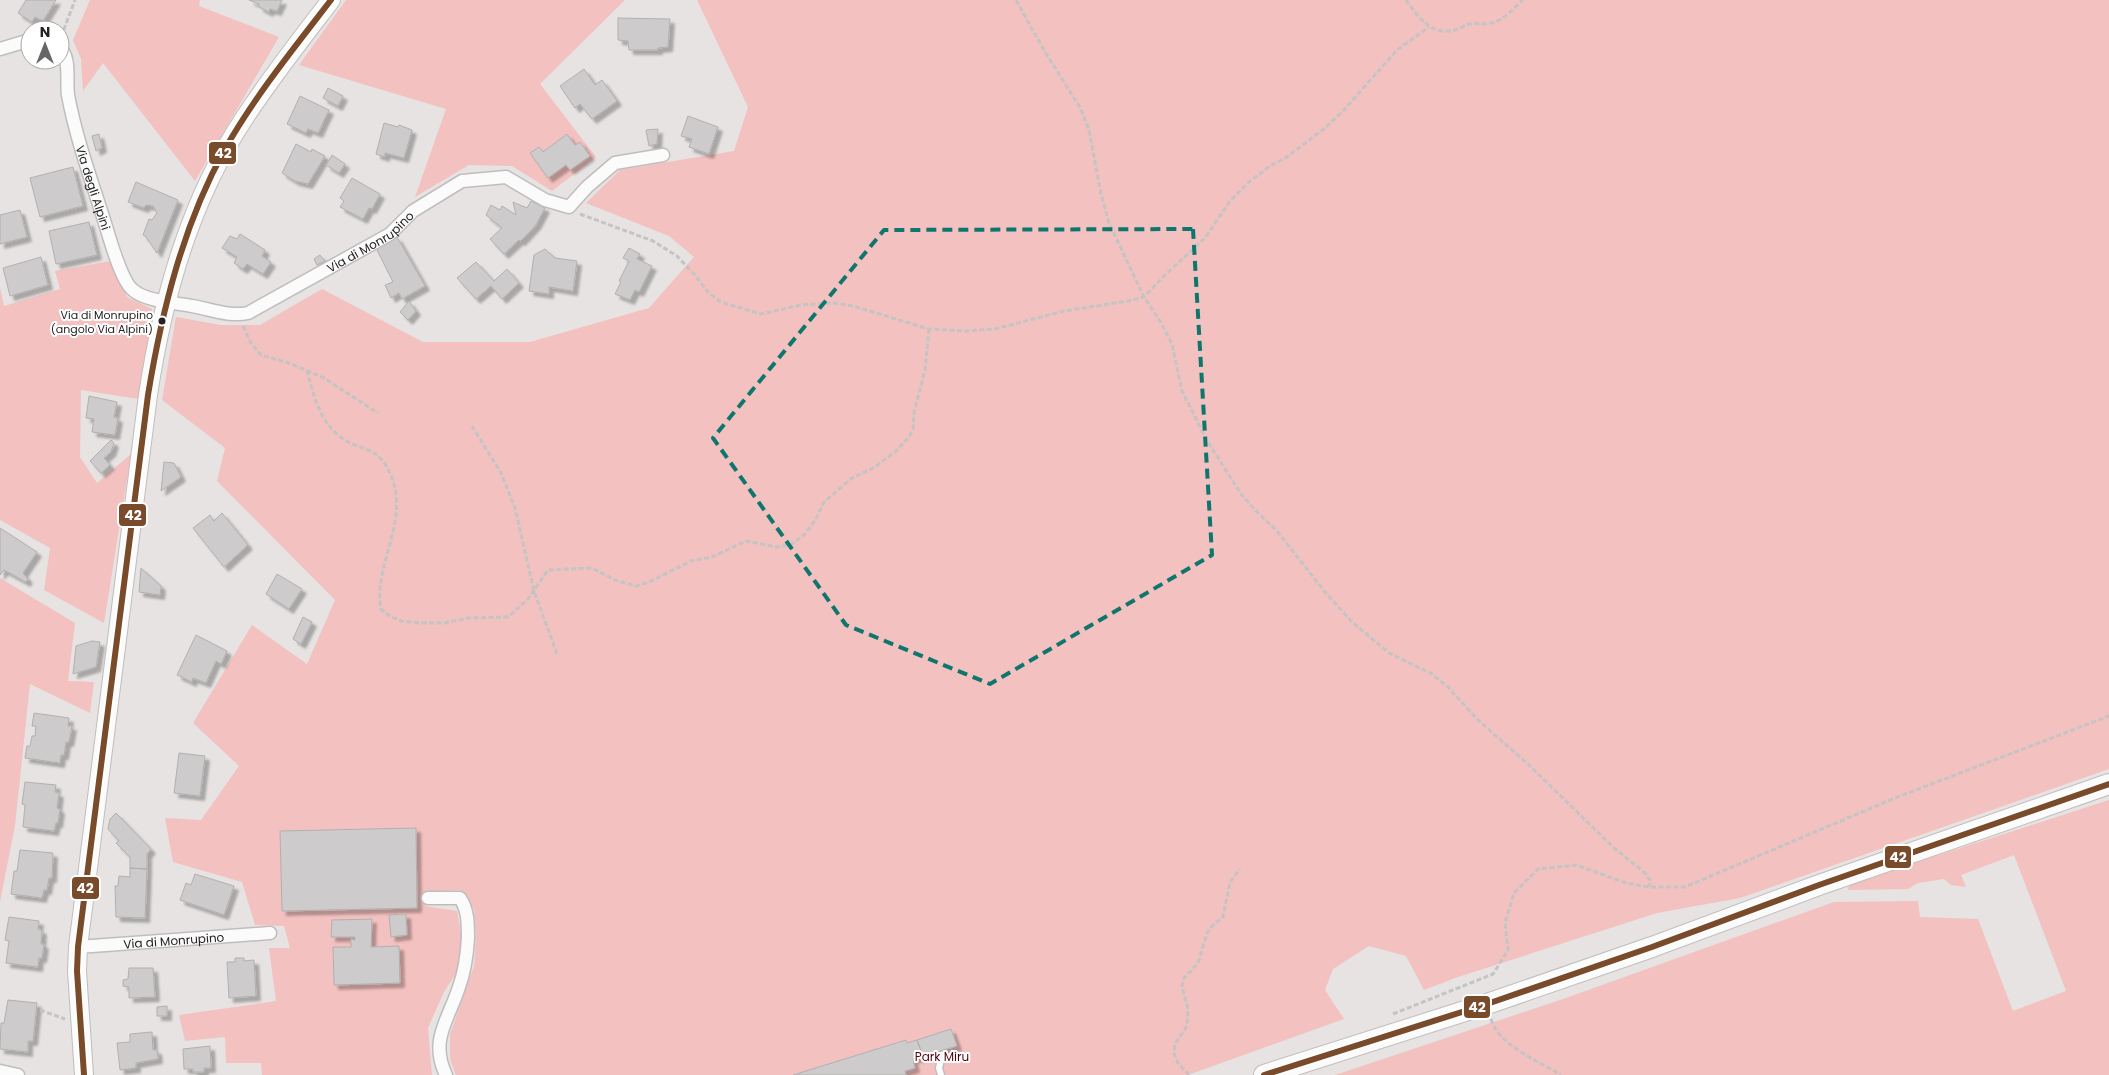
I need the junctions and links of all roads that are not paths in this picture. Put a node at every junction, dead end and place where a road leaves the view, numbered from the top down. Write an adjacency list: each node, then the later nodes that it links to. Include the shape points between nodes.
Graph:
1 (331, 0): 6 (main road, via 244,117 228,146 210,179 180,250)
2 (20, 43): 3 (street)
3 (0, 50)
4 (68, 70): 6 (street, Via degli Alpini, via 68,90 81,148 116,256 134,292)
5 (663, 155): 6 (street, Via di Monrupino, via 616,162 569,206 544,200 506,177 462,181 413,211 390,234 248,313 238,315)
6 (165, 302): 10 (main road, via 148,394)
7 (2109, 784): 17 (main road, via 1487,1004)
8 (428, 898): 15 (street, via 460,898 466,907 468,925 464,972 441,1030 439,1044)
9 (270, 933): 10 (street, Via di Monrupino)
10 (78, 946): 14 (main road)
11 (942, 1055): 16 (lane)
12 (0, 1071): 13 (street)
13 (18, 1075)
14 (84, 1075)
15 (446, 1075)
16 (940, 1075)
17 (1264, 1075)

